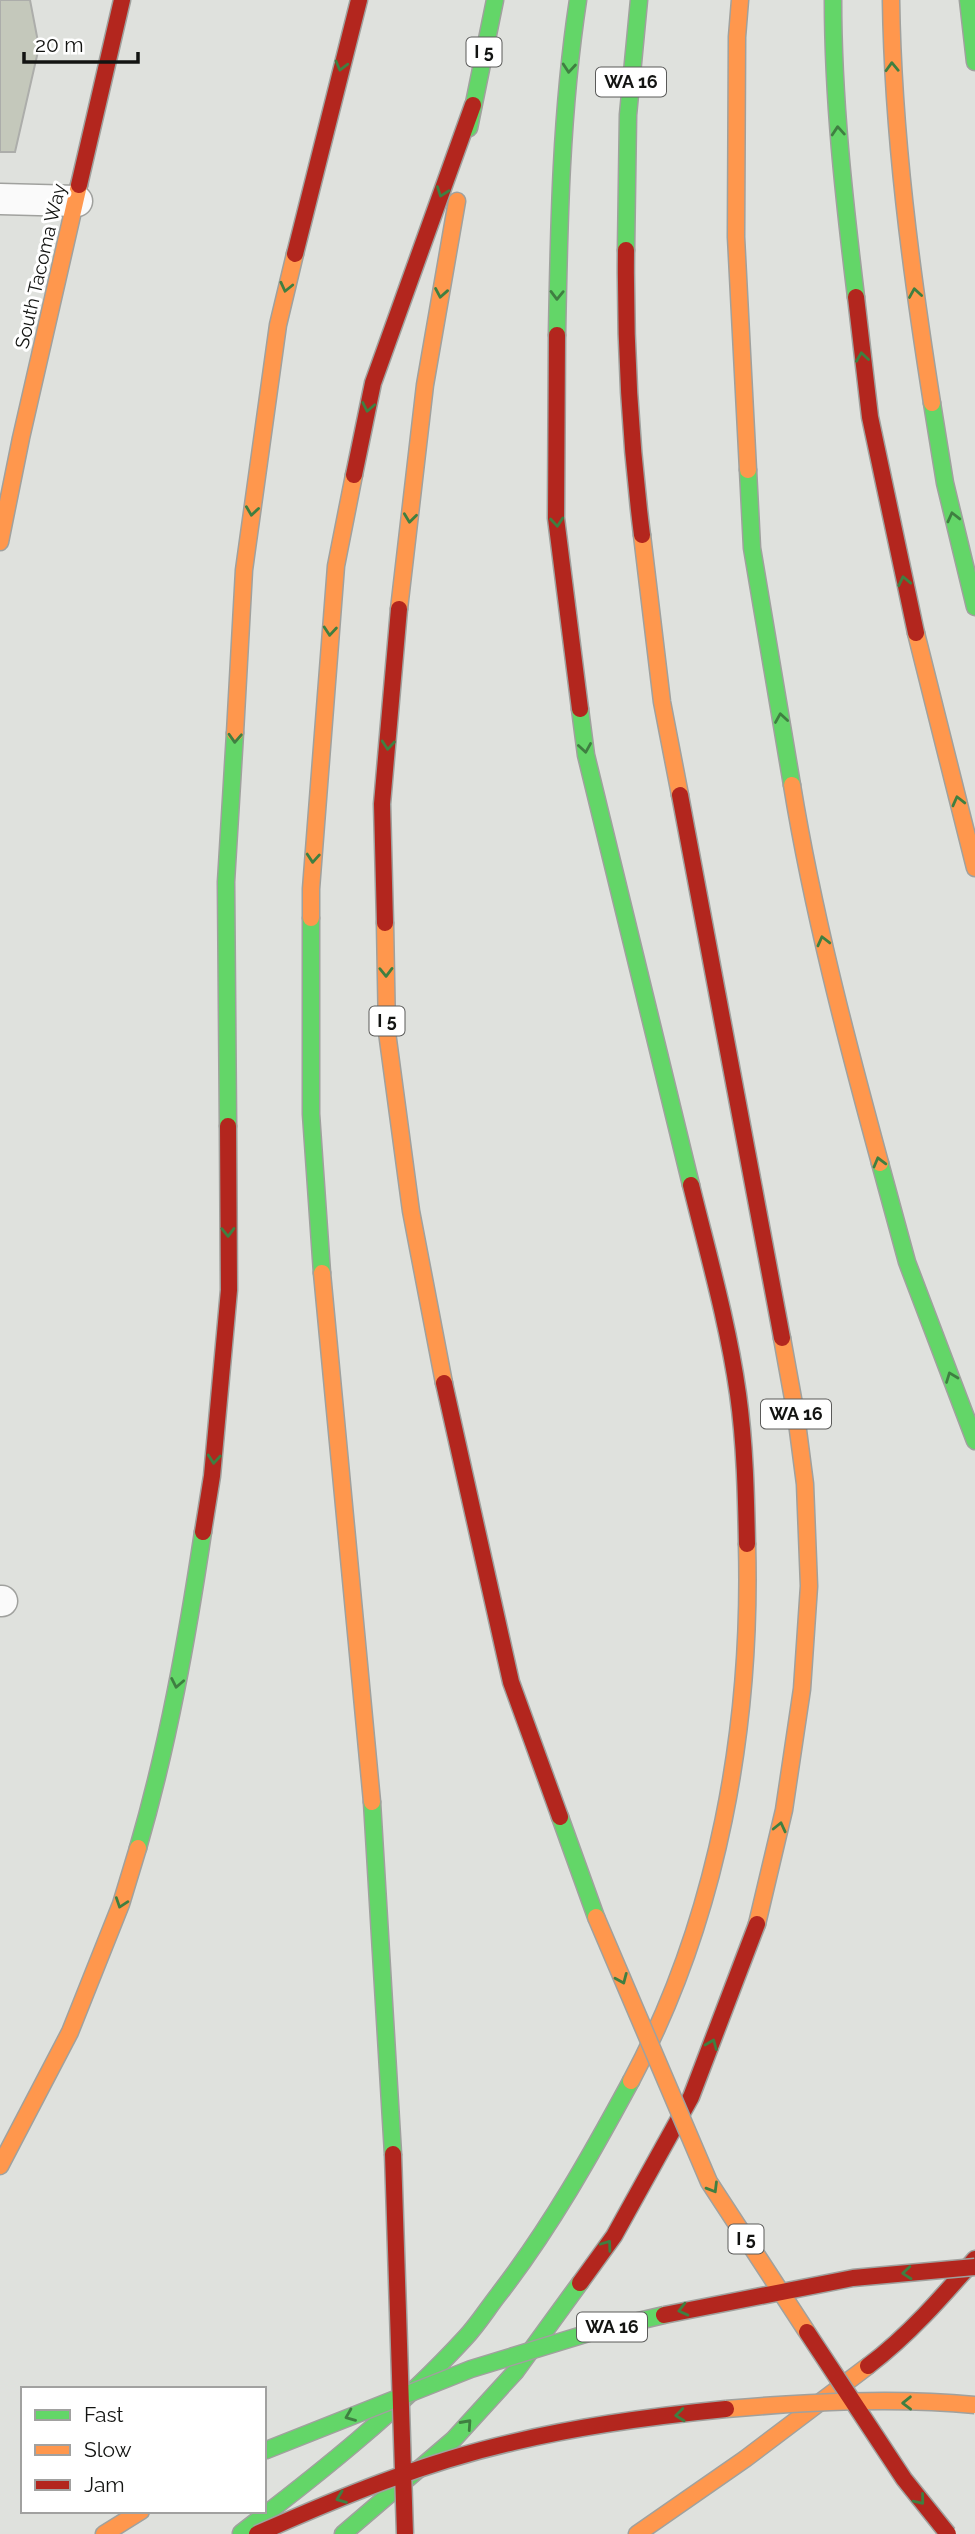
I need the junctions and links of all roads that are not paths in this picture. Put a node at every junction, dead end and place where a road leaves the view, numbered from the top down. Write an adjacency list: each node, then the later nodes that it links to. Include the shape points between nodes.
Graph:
1 (122, 0): 13 (main road, South Tacoma Way)
2 (359, 0): 18 (main road, one-way to 18, via 278,325 244,570 226,882 229,1290 212,1476 190,1617 157,1783 121,1904 70,2032)
3 (495, 0): 11 (main road, I 5)
4 (578, 0): 25 (main road, one-way to 25, via 559,192 556,518 586,755 720,1306 739,1405 747,1585 732,1770 718,1851 669,2003 630,2085 525,2261 464,2339 370,2430)
5 (639, 0): 27 (main road, WA 16, one-way to 5, via 454,2439 516,2371 614,2236 691,2097 760,1916 785,1810 802,1689 809,1586 805,1484 796,1415 662,702 635,479 625,308 628,115)
6 (740, 0): 17 (main road, one-way to 6, via 906,1262 847,1041 806,870 755,561 736,237)
7 (833, 0): 16 (main road, one-way to 7, via 907,595 870,417 842,178)
8 (891, 0): 15 (main road, one-way to 8, via 945,483 910,261 892,72)
9 (968, 0): 10 (main road)
10 (975, 62)
11 (473, 105): 28 (main road, one-way to 28, bridge, via 373,383 336,565 311,890 311,1101 317,1220 370,1770 393,2154); 30 (main road, I 5, one-way to 30, bridge, via 425,385 382,804 387,1032 411,1211 450,1417 508,1669 596,1917 709,2182 904,2479)
12 (0, 200): 13 (street)
13 (77, 201): 14 (main road, South Tacoma Way)
14 (0, 542)
15 (975, 607)
16 (975, 867)
17 (975, 1441)
18 (0, 2166)
19 (975, 2259): 29 (main road, via 887,2352)
20 (975, 2267): 22 (main road, WA 16, one-way to 22, bridge, via 853,2278 592,2332 471,2369)
21 (975, 2404): 26 (main road, one-way to 26, bridge, via 766,2406 636,2420 513,2442 420,2468)
22 (266, 2450)
23 (138, 2513): 24 (main road)
24 (104, 2534)
25 (240, 2534)
26 (257, 2534)
27 (343, 2534)
28 (405, 2534)
29 (637, 2534)
30 (948, 2534)

